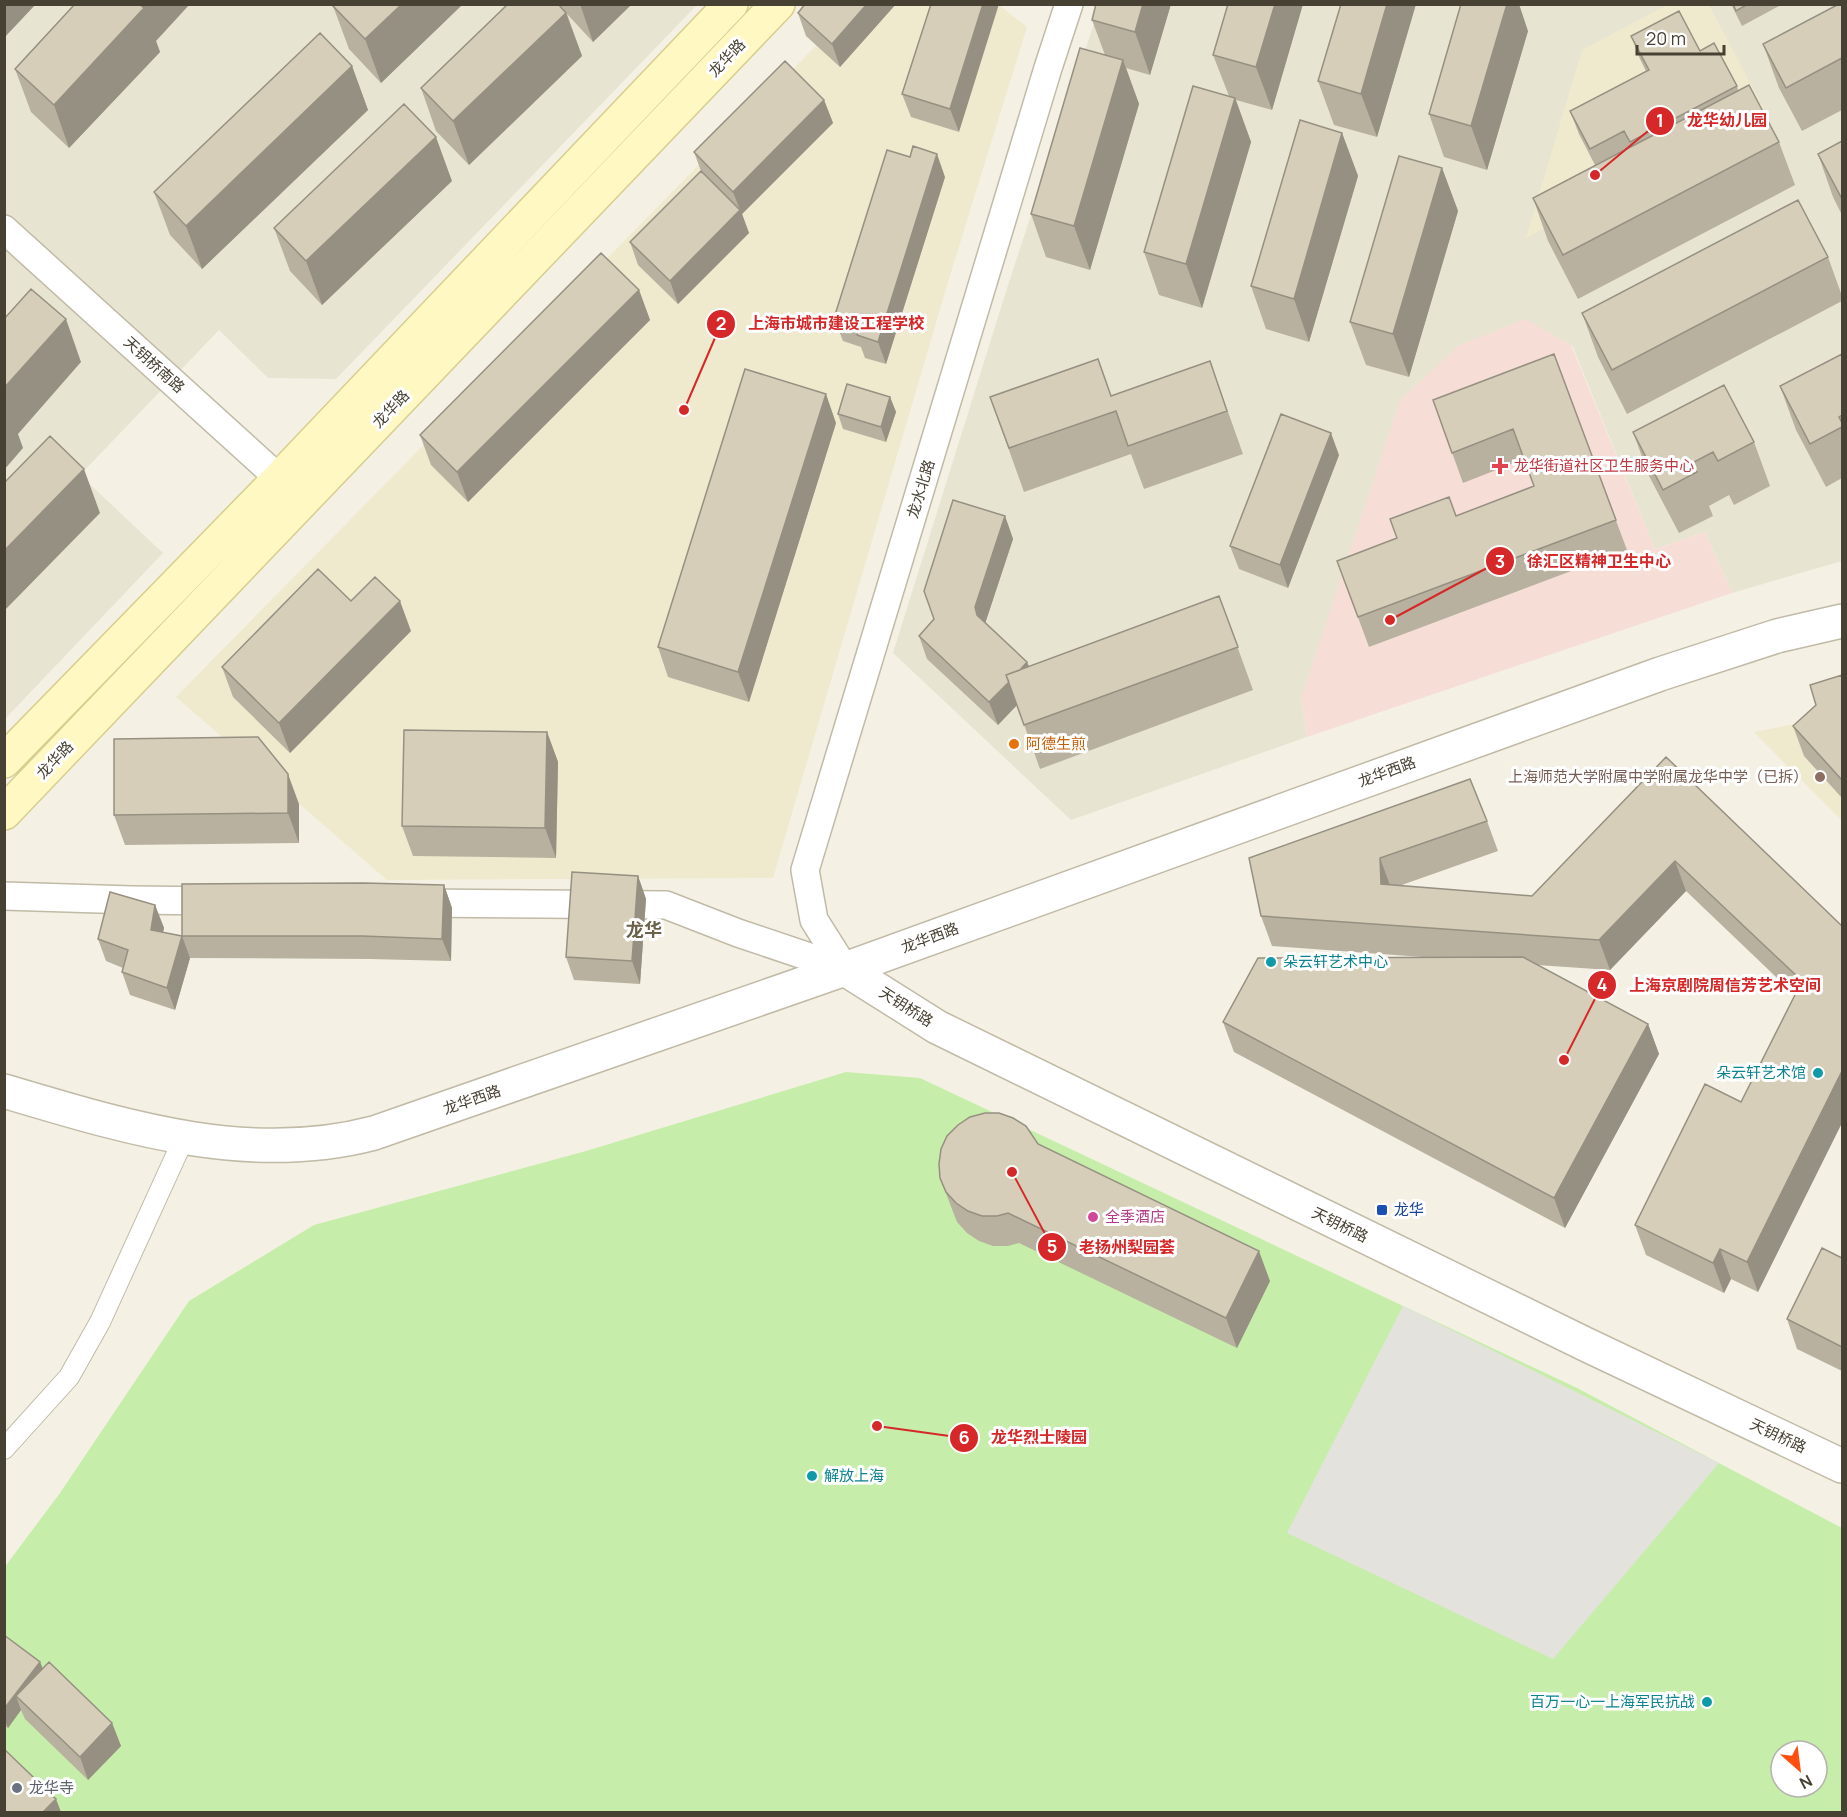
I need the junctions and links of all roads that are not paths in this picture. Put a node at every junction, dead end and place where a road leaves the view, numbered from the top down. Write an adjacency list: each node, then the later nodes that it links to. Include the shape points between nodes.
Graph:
1 (731, 4): 5 (main road)
2 (778, 4): 6 (main road, 龙华路)
3 (1069, 4): 13 (street, 龙水北路, via 805,870 814,920)
4 (4, 229): 5 (street, 天钥桥南路)
5 (279, 479): 6 (street, 天钥桥南路); 8 (main road)
6 (303, 501): 9 (main road, 龙华路)
7 (1842, 621): 13 (street, 龙华西路, via 1777,636 1660,674)
8 (4, 760)
9 (4, 813)
10 (4, 896): 11 (street)
11 (238, 901)
12 (393, 903): 13 (street, via 666,905)
13 (845, 969): 15 (street, 龙华西路, via 364,1136 312,1145 253,1146); 17 (street, 天钥桥路, via 938,1027)
14 (4, 1091): 15 (street, 龙华西路, via 108,1122)
15 (184, 1138): 16 (street, via 100,1322 69,1377)
16 (4, 1449)
17 (1842, 1466)

